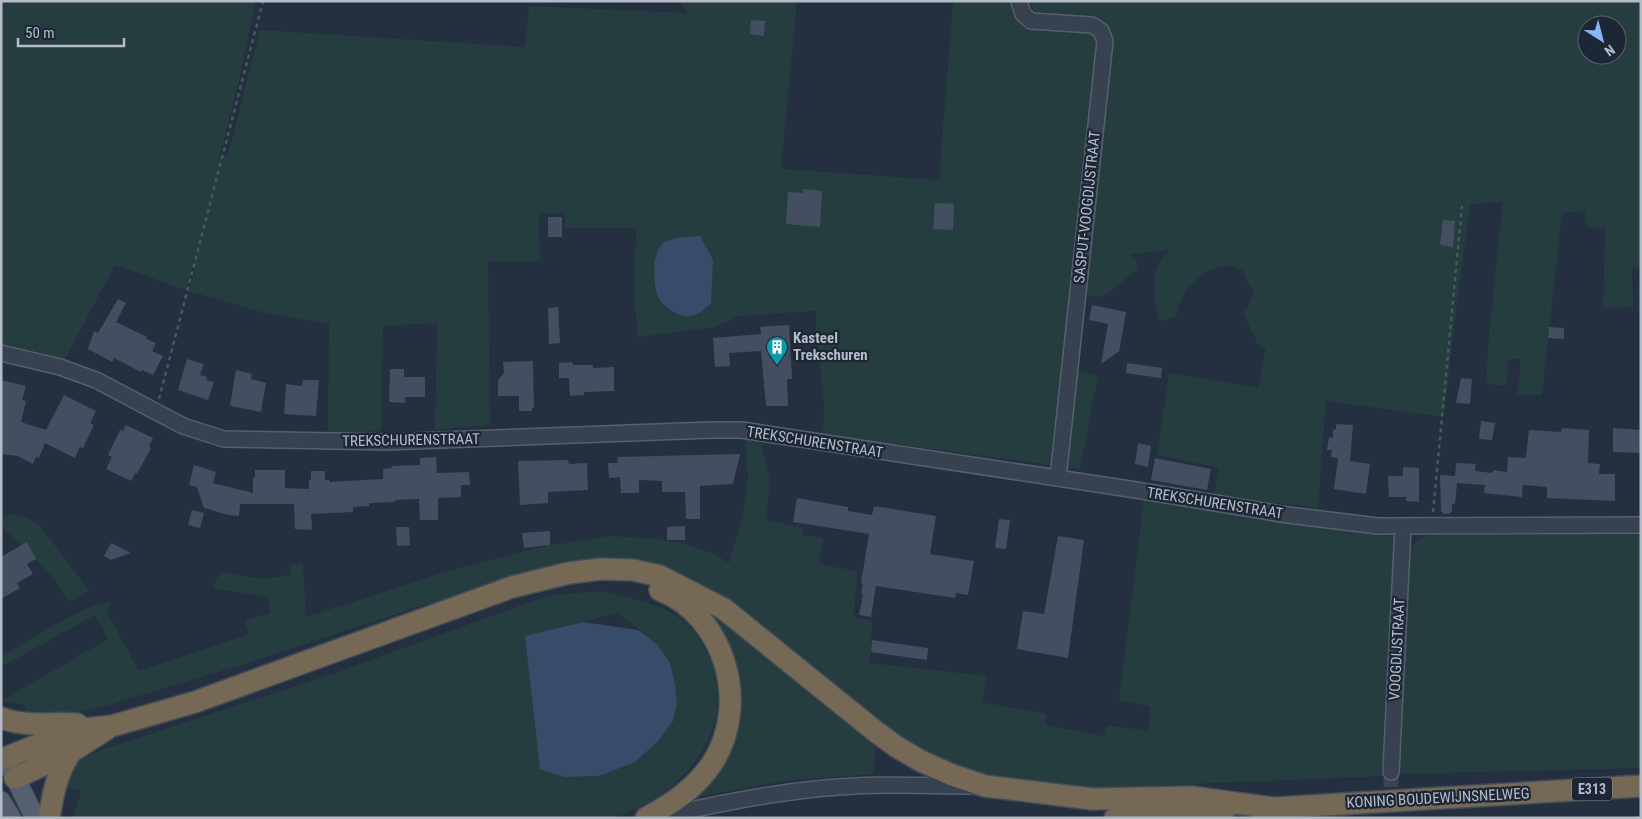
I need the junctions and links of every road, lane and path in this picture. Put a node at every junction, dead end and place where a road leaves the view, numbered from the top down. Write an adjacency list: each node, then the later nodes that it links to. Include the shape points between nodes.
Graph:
1 (263, 1): 5 (path)
2 (1019, 1): 6 (street, SASPUT-VOOGDIJSTRAAT, via 1031,21 1092,25 1105,41)
3 (1462, 206): 9 (path)
4 (1, 353): 5 (street, TREKSCHURENSTRAAT, via 60,367 96,380)
5 (156, 411): 6 (street, TREKSCHURENSTRAAT, via 183,426 224,439 386,442 742,430)
6 (1058, 478): 8 (street, TREKSCHURENSTRAAT, via 1318,519)
7 (1641, 525): 9 (street, TREKSCHURENSTRAAT)
8 (1403, 526): 9 (street, TREKSCHURENSTRAAT); 15 (street, VOOGDIJSTRAAT)
9 (1432, 526)
10 (569, 573): 12 (highway, via 512,587 224,692); 16 (highway, via 633,570 660,576 685,588 724,609 897,747 952,776); 23 (highway, via 632,581 668,593 689,608 721,649 729,681 730,710 724,738 700,779 681,797)
11 (1, 718): 12 (highway, via 41,725)
12 (112, 726): 13 (highway); 14 (highway, via 76,730)
13 (71, 752): 14 (highway); 22 (highway, via 62,765 54,789)
14 (5, 764): 21 (main road)
15 (1391, 772)
16 (985, 786): 19 (highway, via 1092,799 1191,798); 24 (street, via 826,788 730,801)
17 (1641, 786): 19 (highway, KONING BOUDEWIJNSNELWEG / E313)
18 (1, 801): 20 (main road)
19 (1273, 808): 25 (highway, KONING BOUDEWIJNSNELWEG / E313)
20 (10, 818)
21 (35, 818)
22 (49, 818)
23 (646, 818)
24 (651, 818)
25 (1115, 818)

